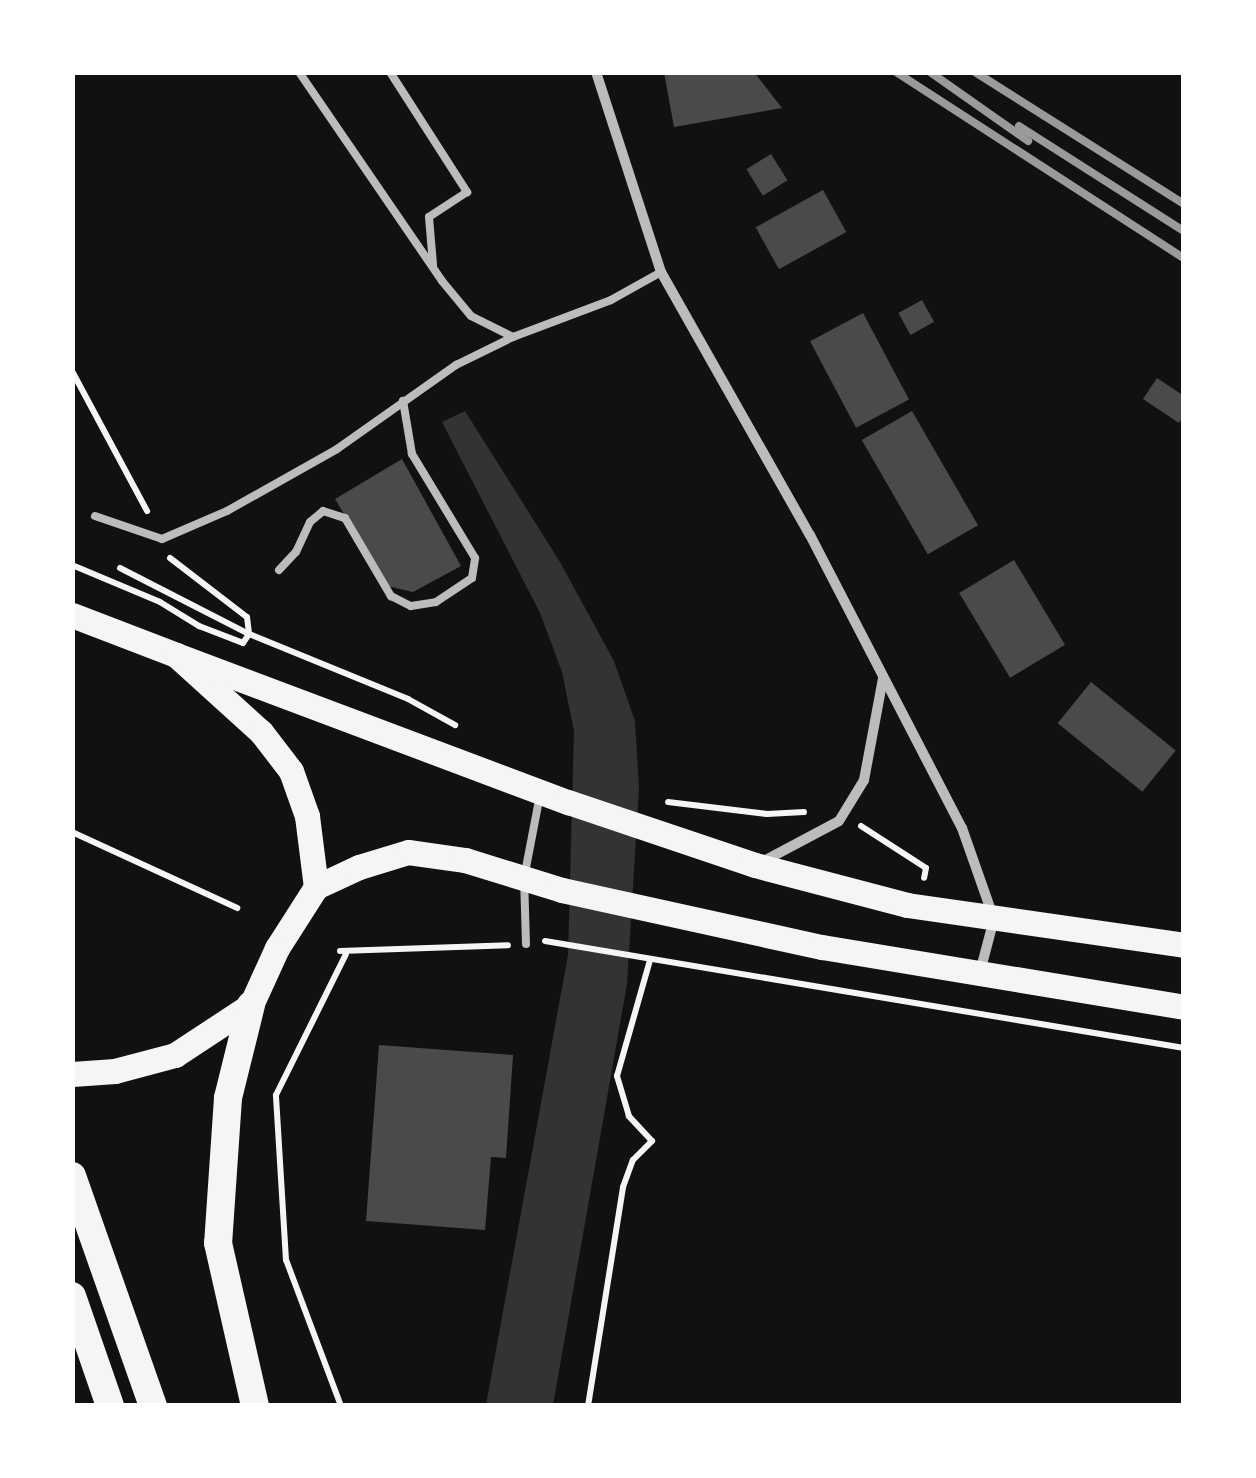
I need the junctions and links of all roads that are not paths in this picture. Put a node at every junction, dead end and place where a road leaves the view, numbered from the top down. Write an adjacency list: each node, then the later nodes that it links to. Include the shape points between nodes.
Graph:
1 (300, 72): 4 (lane)
2 (390, 72): 4 (lane, via 467,192 429,217)
3 (596, 72): 5 (street)
4 (433, 268): 6 (lane, via 471,316)
5 (661, 272): 6 (lane, via 610,300); 12 (street)
6 (513, 337): 7 (lane)
7 (403, 401): 8 (lane, via 337,449 162,539); 9 (lane, via 412,454 474,558 472,578 436,602 411,606 391,596 345,518 323,511)
8 (95, 516)
9 (279, 570)
10 (72, 615): 11 (main road)
11 (176, 655): 13 (main road); 16 (main road, via 248,718 291,771 307,816)
12 (883, 678): 14 (street, via 864,780 839,821); 17 (street, via 962,828)
13 (541, 791): 14 (main road); 15 (lane)
14 (755, 865): 17 (main road)
15 (524, 878): 16 (main road, via 408,852); 18 (lane); 20 (main road, via 634,907)
16 (316, 887): 21 (main road)
17 (994, 919): 19 (main road); 20 (street)
18 (526, 944)
19 (1184, 944)
20 (980, 973): 22 (main road)
21 (251, 1005): 23 (main road, via 175,1054 115,1071); 28 (highway, via 228,1098 218,1243)
22 (1184, 1007)
23 (72, 1074)
24 (72, 1176): 27 (highway)
25 (72, 1296): 26 (highway)
26 (110, 1406)
27 (153, 1406)
28 (256, 1406)

